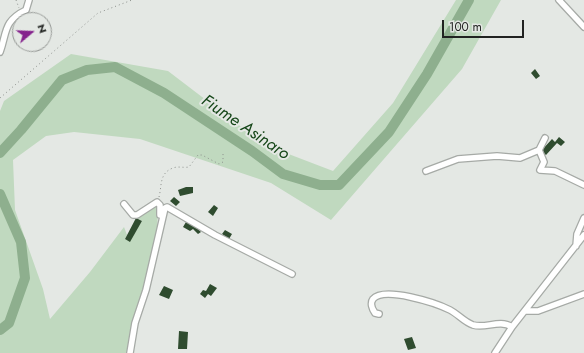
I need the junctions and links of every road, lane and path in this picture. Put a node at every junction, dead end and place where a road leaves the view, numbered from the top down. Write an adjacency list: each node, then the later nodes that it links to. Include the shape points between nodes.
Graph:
1 (16, 0): 5 (path)
2 (29, 0): 5 (street, via 26,10)
3 (132, 0): 9 (path, via 98,13)
4 (559, 0): 7 (street)
5 (20, 12)
6 (12, 21): 8 (street, via 5,29)
7 (584, 27)
8 (0, 52)
9 (0, 98)
10 (544, 138): 11 (street)
11 (539, 150): 13 (street, via 520,158 497,156 458,159); 14 (street, via 544,162 540,170 555,171)
12 (223, 152): 15 (path, via 223,162 219,164 202,154 188,167 167,170 162,176)
13 (426, 171)
14 (584, 185)
15 (158, 202): 16 (street, via 137,215); 18 (street)
16 (124, 204)
17 (584, 218): 20 (street, via 577,234)
18 (160, 229): 21 (street, via 163,210 167,207 215,235); 27 (street, via 146,290 135,323)
19 (584, 235): 20 (street)
20 (576, 246): 23 (street)
21 (292, 274)
22 (584, 294): 23 (street, via 538,311)
23 (525, 311): 25 (street)
24 (379, 314): 25 (street, via 372,310 371,303 374,299 378,295 397,294 451,310 473,325 505,324)
25 (512, 327): 26 (street)
26 (498, 352)
27 (130, 353)

